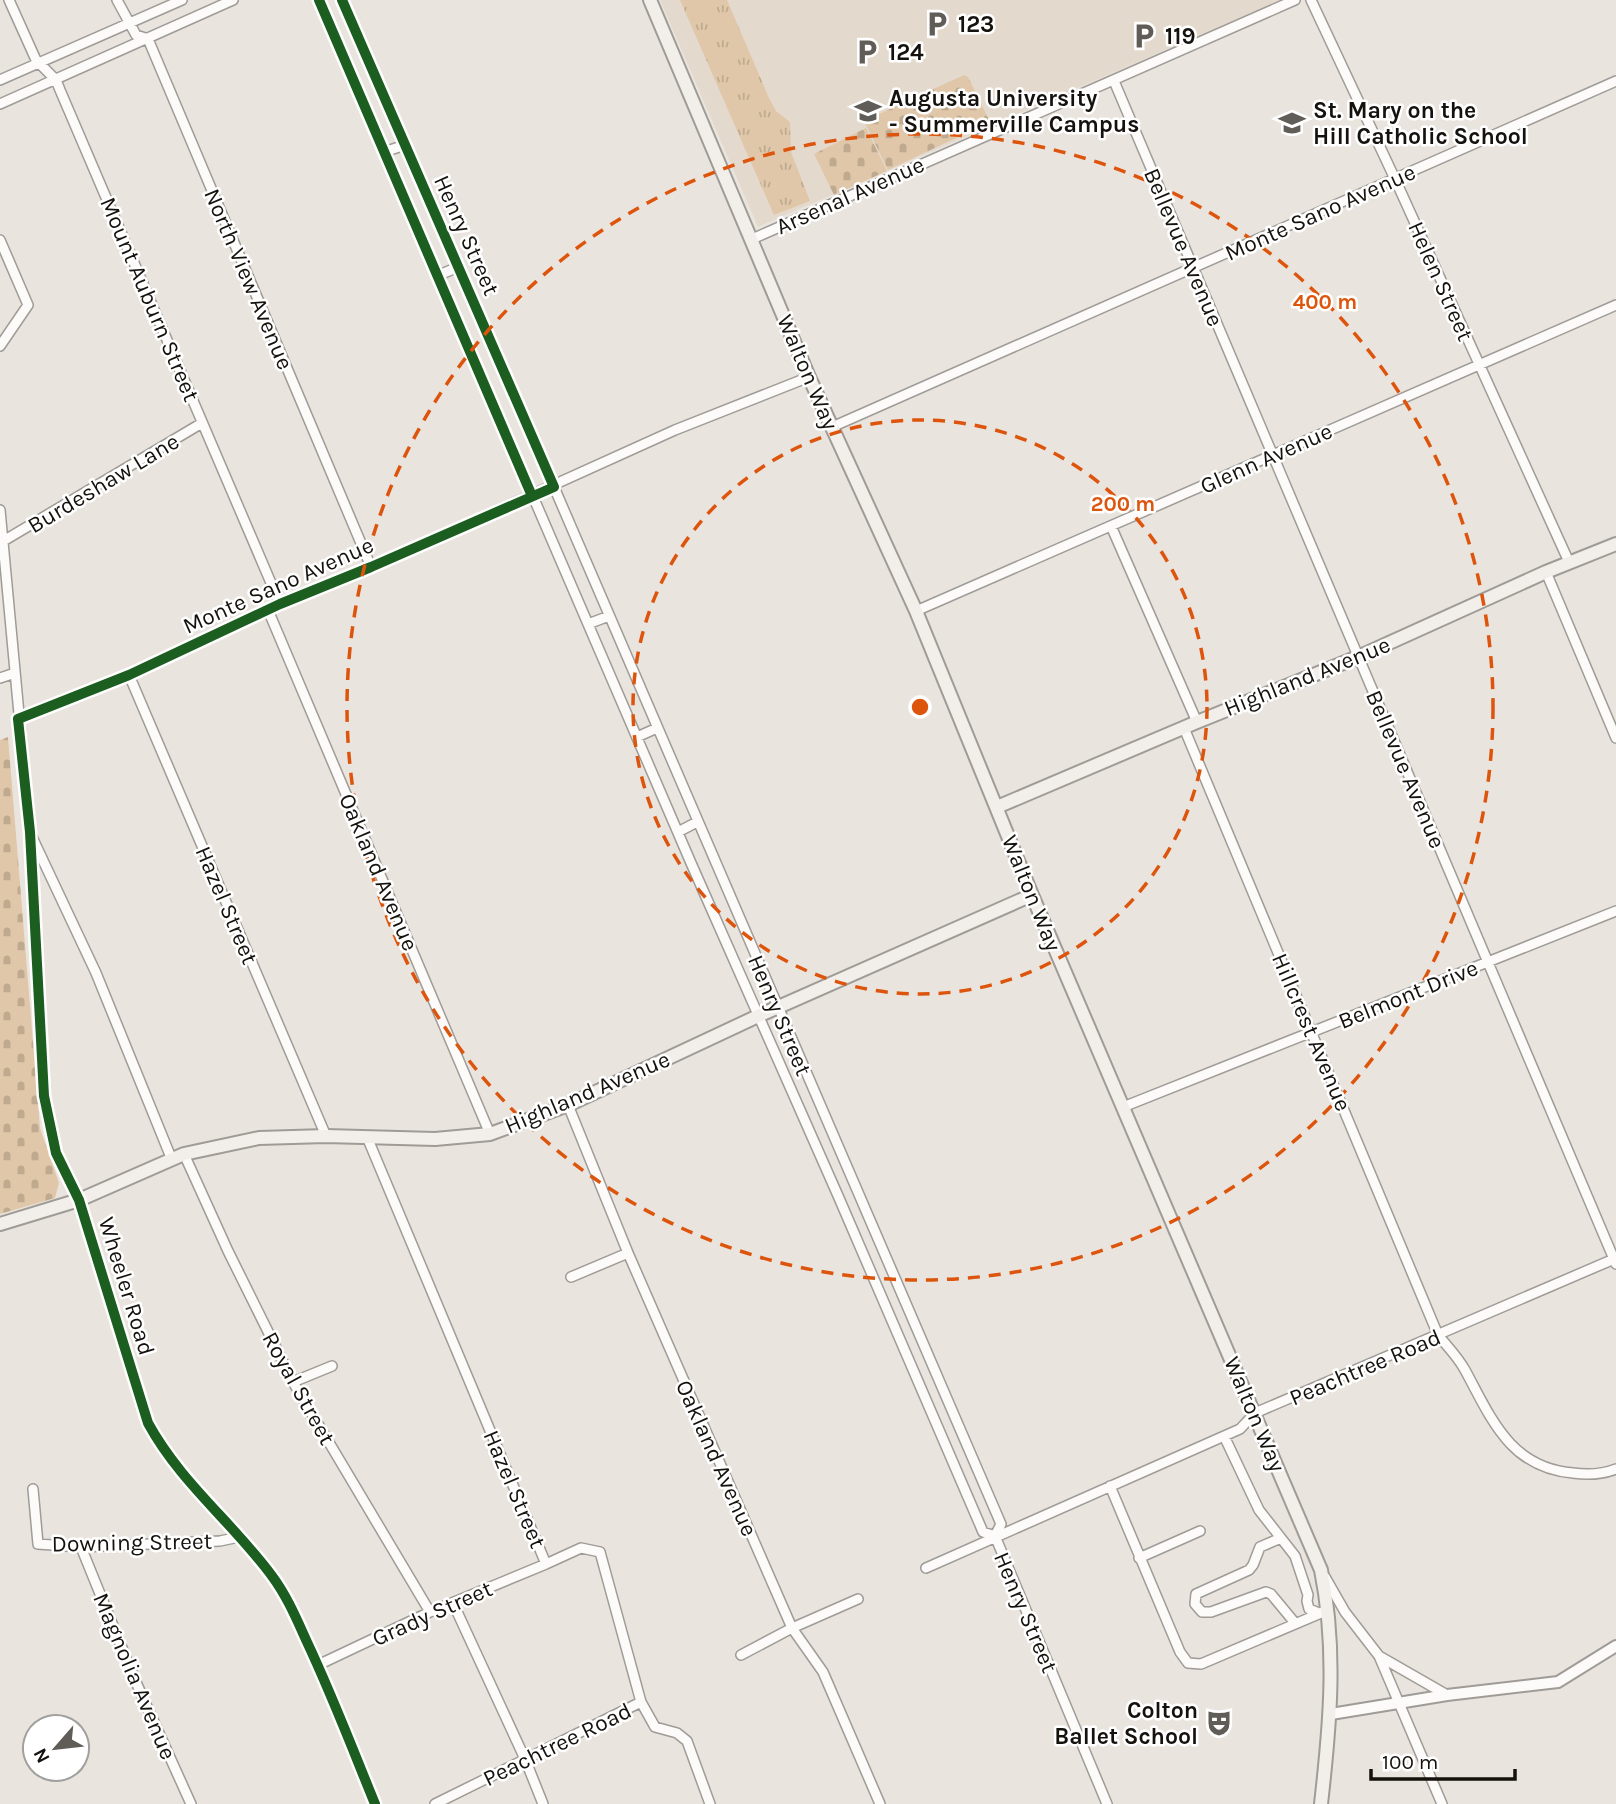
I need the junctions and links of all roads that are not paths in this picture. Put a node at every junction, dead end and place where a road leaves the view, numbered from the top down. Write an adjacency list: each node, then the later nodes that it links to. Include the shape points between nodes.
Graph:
1 (9, 0): 12 (street, Mount Auburn Street)
2 (117, 0): 10 (street, North View Avenue)
3 (182, 0): 10 (street)
4 (319, 0): 19 (street, Henry Street)
5 (342, 0): 18 (street, Henry Street)
6 (650, 0): 21 (main road, Walton Way)
7 (1294, 0): 15 (street, Arsenal Avenue)
8 (1311, 0): 20 (street, Helen Street)
9 (228, 1): 11 (street)
10 (129, 24): 11 (street, North View Avenue, via 136,35); 12 (street)
11 (148, 39): 14 (street); 40 (street, North View Avenue)
12 (39, 63): 13 (street); 14 (street, Mount Auburn Street)
13 (0, 80)
14 (56, 80): 17 (street); 30 (street, Mount Auburn Street)
15 (1114, 81): 21 (street, Arsenal Avenue); 24 (street, Bellevue Avenue)
16 (1616, 81): 20 (street, Monte Sano Avenue)
17 (0, 104)
18 (405, 145): 19 (street); 23 (street, Henry Street)
19 (384, 152): 25 (street, Henry Street)
20 (1395, 179): 24 (street, Monte Sano Avenue); 28 (street, Helen Street)
21 (751, 239): 29 (main road, Walton Way)
22 (0, 240): 27 (street, via 28,305)
23 (458, 267): 25 (street, Henry Street); 33 (street, Henry Street)
24 (1193, 268): 31 (street, Monte Sano Avenue); 32 (street, Bellevue Avenue)
25 (437, 276): 34 (street, Henry Street)
26 (1616, 305): 28 (street, Glenn Avenue)
27 (0, 346)
28 (1478, 365): 32 (street, Glenn Avenue); 39 (street, Helen Street)
29 (809, 377): 31 (main road, Walton Way); 33 (street, Monte Sano Avenue, via 675,430)
30 (202, 423): 37 (street, Burdeshaw Lane); 42 (street, Mount Auburn Street)
31 (832, 427): 44 (main road, Walton Way)
32 (1273, 455): 36 (street, Glenn Avenue); 47 (street, Bellevue Avenue)
33 (554, 486): 34 (street, Monte Sano Avenue); 45 (street, Henry Street)
34 (532, 496): 40 (street, Monte Sano Avenue); 46 (street, Henry Street)
35 (0, 510): 37 (street, Wheeler Road)
36 (1111, 526): 44 (street, Glenn Avenue); 52 (street)
37 (2, 543): 48 (street, Wheeler Road)
38 (1616, 544): 39 (main road, Highland Avenue)
39 (1569, 562): 41 (main road, Highland Avenue)
40 (371, 567): 42 (street, Monte Sano Avenue)
41 (1546, 572): 47 (main road, Highland Avenue); 56 (street)
42 (280, 604): 43 (street, Monte Sano Avenue)
43 (268, 610): 49 (street, Monte Sano Avenue); 69 (street, Oakland Avenue)
44 (916, 611): 57 (main road, Walton Way)
45 (609, 616): 46 (street); 53 (street, Henry Street)
46 (588, 624): 55 (street, Henry Street)
47 (1358, 657): 52 (main road, Highland Avenue); 63 (street, Bellevue Avenue)
48 (15, 673): 50 (street); 51 (street, Wheeler Road)
49 (129, 675): 51 (street, Monte Sano Avenue); 70 (street, Hazel Street)
50 (0, 678)
51 (18, 719): 59 (street, Wheeler Road)
52 (1197, 722): 54 (main road, Highland Avenue)
53 (657, 728): 55 (street); 58 (street, Henry Street)
54 (1185, 728): 57 (main road, Highland Avenue); 66 (street, Hillcrest Avenue)
55 (637, 737): 60 (street, Henry Street)
56 (1616, 738)
57 (997, 807): 61 (main road, Walton Way)
58 (697, 822): 60 (street); 64 (street, Henry Street)
59 (30, 832): 72 (street, Royal Street); 73 (street, Wheeler Road, via 44,1096 56,1153)
60 (678, 832): 65 (street, Henry Street)
61 (1032, 895): 64 (main road, Highland Avenue); 68 (main road, Walton Way)
62 (1616, 911): 63 (street, Belmont Drive)
63 (1488, 962): 66 (street, Belmont Drive); 78 (street, Bellevue Avenue)
64 (777, 1008): 65 (main road, Highland Avenue); 74 (street, Henry Street)
65 (758, 1016): 67 (main road, Highland Avenue); 75 (street, Henry Street)
66 (1312, 1032): 68 (street, Belmont Drive); 80 (street, Hillcrest Avenue)
67 (568, 1105): 69 (main road, Highland Avenue); 77 (street, Oakland Avenue)
68 (1123, 1107): 84 (main road, Walton Way)
69 (490, 1134): 71 (main road, Highland Avenue, via 435,1139)
70 (326, 1136): 71 (main road, Highland Avenue); 72 (main road, Highland Avenue, via 259,1138)
71 (367, 1137): 96 (street, Hazel Street)
72 (178, 1157): 73 (main road, Highland Avenue); 82 (street, Royal Street)
73 (79, 1200): 76 (main road, Highland Avenue); 92 (street, Wheeler Road, via 146,1418 186,1479)
74 (864, 1209): 75 (street); 83 (street, Henry Street)
75 (847, 1216): 85 (street, Henry Street)
76 (0, 1224)
77 (628, 1253): 79 (street); 104 (street, Oakland Avenue)
78 (1615, 1262): 80 (street, Peachtree Road)
79 (571, 1277)
80 (1438, 1335): 84 (street, Peachtree Road); 87 (street, Hillcrest Avenue, via 1464,1367 1490,1418 1521,1456 1559,1472)
81 (332, 1366): 82 (street)
82 (293, 1382): 101 (street, Royal Street)
83 (952, 1411): 85 (street); 91 (street, Henry Street, via 1001,1524)
84 (1255, 1413): 86 (street, Peachtree Road, via 1240,1429); 98 (main road, Walton Way)
85 (934, 1418): 91 (street, Henry Street, via 983,1532)
86 (1224, 1436): 88 (street, Peachtree Road); 93 (street, via 1259,1510)
87 (1616, 1469)
88 (1110, 1486): 91 (street, Peachtree Road); 95 (street)
89 (33, 1489): 94 (street, Downing Street, via 38,1544)
90 (1200, 1531): 95 (street)
91 (995, 1536): 97 (street, Peachtree Road); 120 (street, Henry Street)
92 (239, 1537): 94 (street, Downing Street); 108 (street, Wheeler Road, via 273,1577)
93 (1281, 1538): 102 (street, via 1295,1556 1309,1609); 103 (street, via 1260,1546 1249,1570 1196,1594 1195,1604 1202,1612 1211,1612 1266,1592)
94 (82, 1547): 114 (street, Magnolia Avenue)
95 (1139, 1558): 103 (street, via 1188,1663 1201,1664)
96 (546, 1564): 100 (street, Grady Street); 110 (street, Hazel Street, via 581,1548 600,1552)
97 (926, 1568)
98 (1321, 1570): 102 (main road, Walton Way); 107 (street, via 1345,1612)
99 (858, 1599): 104 (street)
100 (453, 1602): 101 (street, Grady Street); 113 (street)
101 (430, 1612): 108 (street, Grady Street)
102 (1323, 1612): 103 (street); 112 (main road, Walton Way)
103 (1295, 1623)
104 (792, 1628): 106 (street); 119 (street, Oakland Avenue, via 823,1672)
105 (1616, 1646): 109 (street, via 1558,1682)
106 (741, 1655)
107 (1379, 1656): 109 (street); 111 (street)
108 (318, 1665): 115 (street, Wheeler Road)
109 (1447, 1695): 111 (street)
110 (641, 1702): 113 (street, Peachtree Road); 118 (street, Hazel Street, via 655,1727 687,1741)
111 (1401, 1705): 112 (street); 122 (street)
112 (1331, 1714): 121 (main road, Walton Way)
113 (525, 1759): 116 (street, Peachtree Road); 117 (street)
114 (191, 1804)
115 (376, 1804)
116 (435, 1804)
117 (543, 1804)
118 (710, 1804)
119 (880, 1804)
120 (1107, 1804)
121 (1321, 1804)
122 (1442, 1804)

